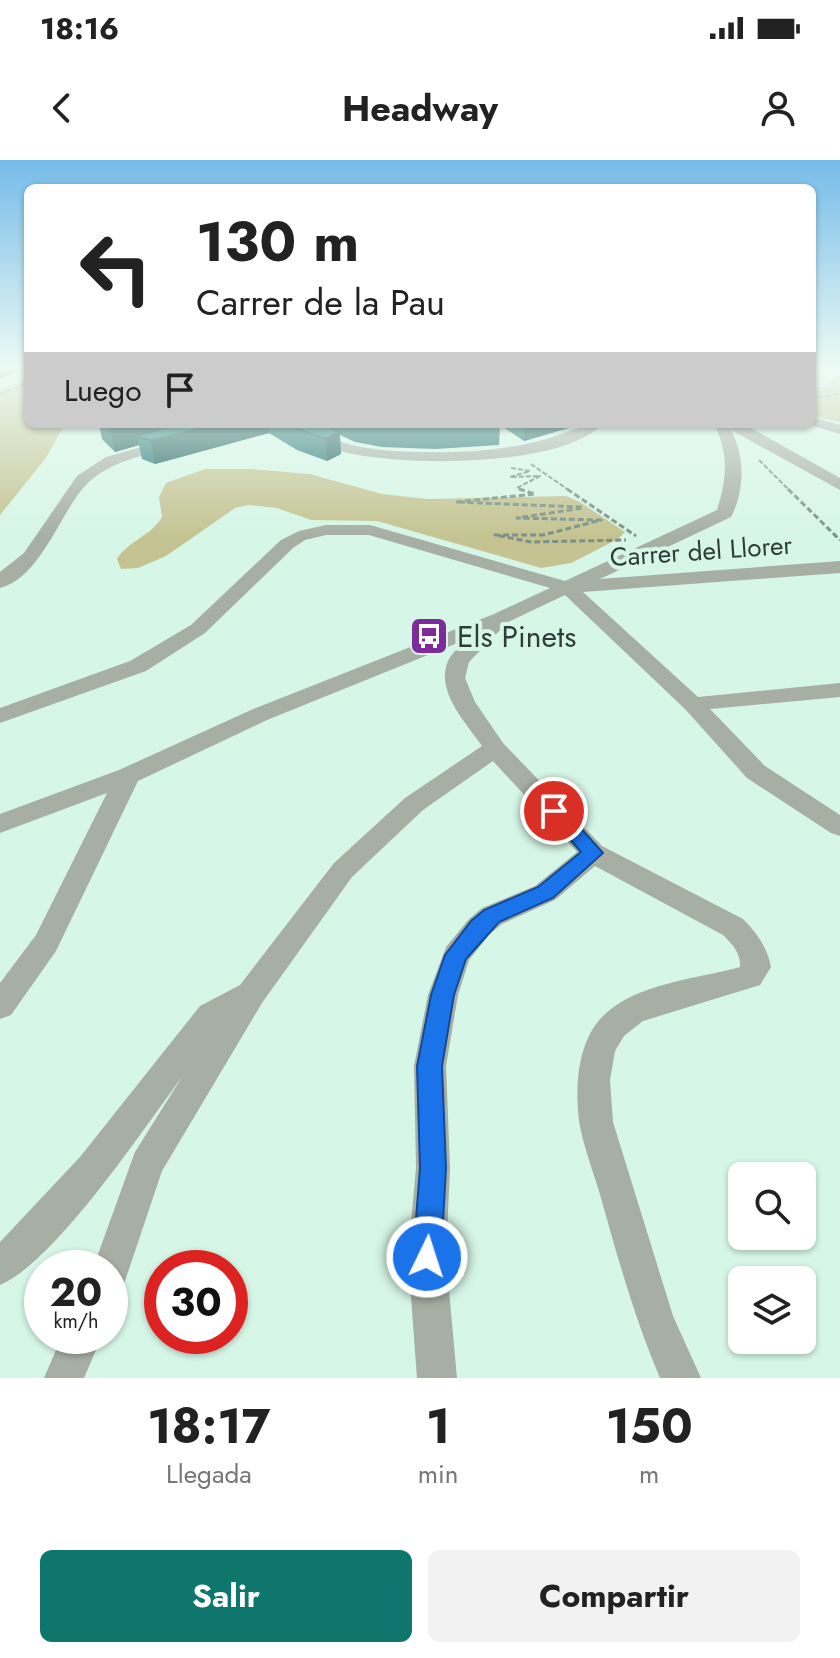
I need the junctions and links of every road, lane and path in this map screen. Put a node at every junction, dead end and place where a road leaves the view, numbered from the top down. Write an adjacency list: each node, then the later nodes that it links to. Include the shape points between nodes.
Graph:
1 (821, 424): 7 (street)
2 (309, 428): 10 (street, via 338,445 386,455 455,457)
3 (590, 428): 10 (street)
4 (735, 428): 19 (street, via 736,473 725,513)
5 (736, 428): 16 (path, via 748,449)
6 (737, 428): 11 (street)
7 (840, 430)
8 (497, 433): 10 (street)
9 (184, 440): 18 (street, via 97,468 83,479 30,557)
10 (521, 450)
11 (840, 485)
12 (592, 506): 13 (path); 13 (path, via 526,460 510,469 530,471 510,477 540,476 517,488 535,494 456,502); 14 (path)
13 (583, 508): 15 (path, via 517,518)
14 (608, 517): 15 (path); 15 (path, via 641,539 531,542 495,535 543,535)
15 (600, 519)
16 (840, 540)
17 (840, 567): 19 (street, Carrer del Llorer)
18 (0, 582)
19 (567, 587): 20 (street); 22 (street); 23 (street, via 370,530 312,533 287,544 198,629 138,666)
20 (501, 618): 24 (street, via 459,660 454,678 464,703); 25 (street, via 259,715)
21 (840, 690): 22 (street)
22 (693, 704): 27 (street, via 756,772)
23 (0, 716)
24 (495, 748): 28 (street); 29 (street, via 414,804 343,870)
25 (128, 776): 26 (street); 30 (street, via 46,943)
26 (0, 824)
27 (840, 827)
28 (593, 853): 35 (street, via 545,893 479,927 456,955 443,995 430,1066 433,1168 427,1257); 36 (street, via 733,927 755,954 750,976 661,997 621,1018 594,1060 596,1122 655,1320)
29 (251, 994): 31 (street, via 147,1164); 32 (street, via 211,1015 92,1169)
30 (0, 1006)
31 (118, 1250)
32 (0, 1266)
33 (74, 1354): 34 (street)
34 (64, 1378)
35 (437, 1378)
36 (681, 1378)

